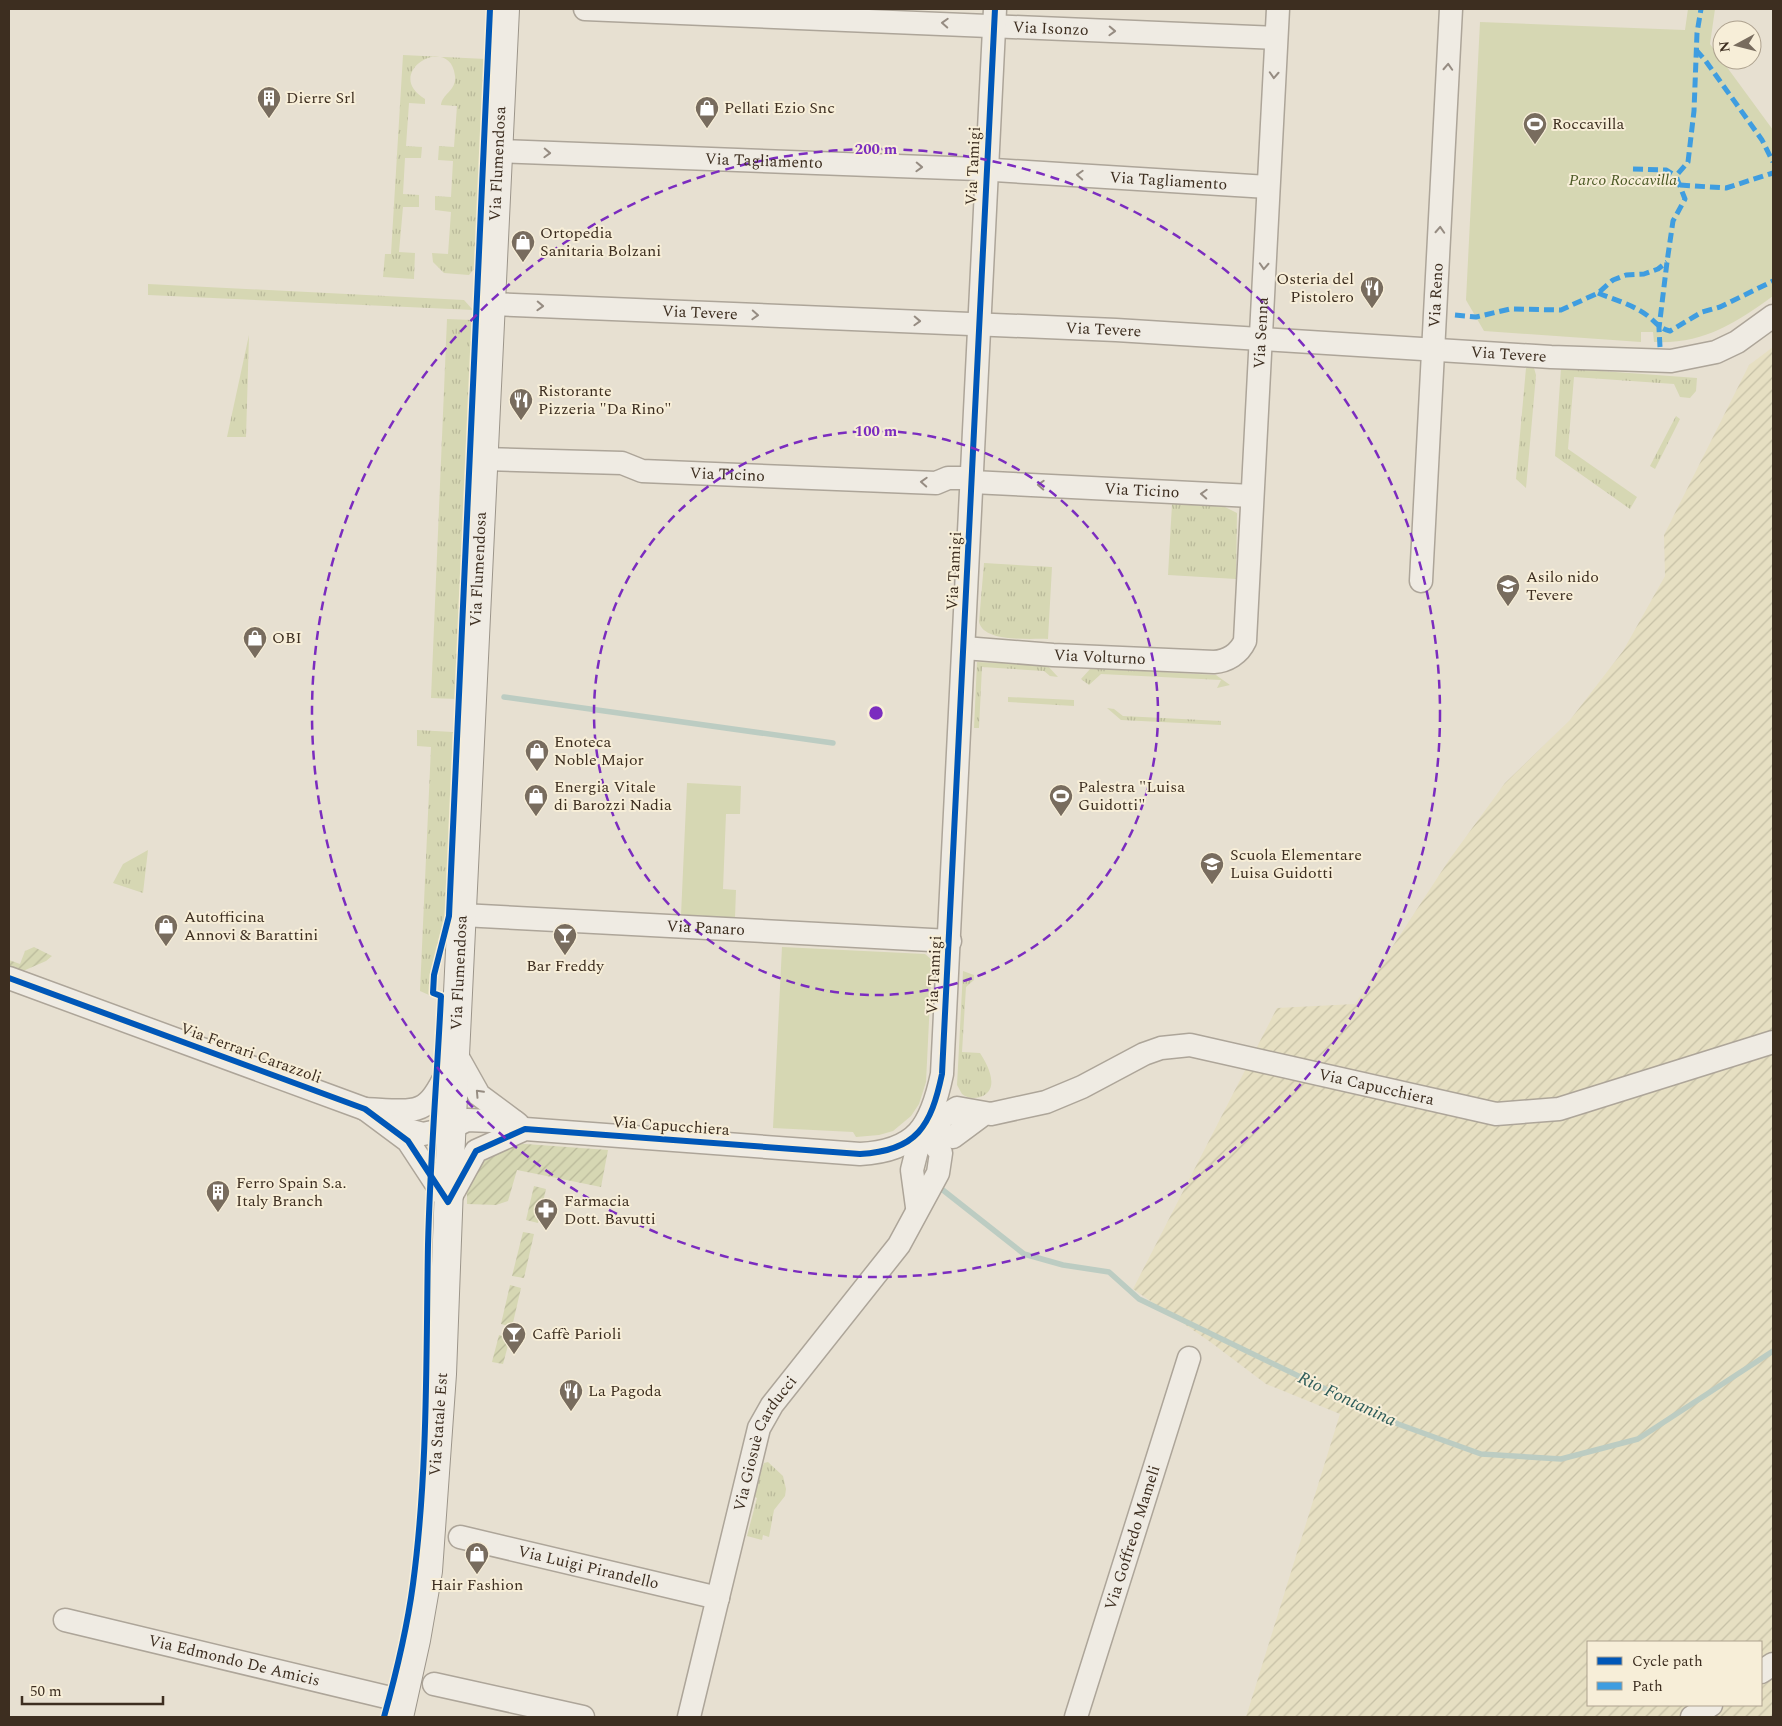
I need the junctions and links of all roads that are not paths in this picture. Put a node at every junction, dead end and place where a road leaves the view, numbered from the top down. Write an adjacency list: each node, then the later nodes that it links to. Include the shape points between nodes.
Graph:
1 (505, 9): 7 (street, Via Flumendosa)
2 (585, 9): 5 (street, Via Isonzo, one-way to 2)
3 (1278, 9): 6 (street, Via Senna)
4 (1451, 9): 14 (street, Via Reno, one-way to 4)
5 (994, 17): 6 (street, Via Isonzo, one-way to 6); 8 (street, Via Tamigi)
6 (1276, 38): 9 (street, Via Senna, one-way to 9)
7 (498, 151): 8 (street, Via Tagliamento, one-way to 8); 10 (street, Via Flumendosa)
8 (986, 170): 9 (street, Via Tagliamento, one-way to 8); 12 (street, Via Tamigi)
9 (1268, 187): 13 (street, Via Senna, one-way to 13)
10 (492, 304): 12 (street, Via Tevere, one-way to 12); 15 (street, Via Flumendosa)
11 (1773, 316): 14 (street, Via Tevere, via 1737,342 1716,352 1671,361 1551,357)
12 (980, 324): 13 (street, Via Tevere); 16 (street, Via Tamigi)
13 (1260, 338): 14 (street, Via Tevere); 17 (street, Via Senna)
14 (1434, 348): 18 (street, Via Reno)
15 (484, 458): 16 (street, Via Ticino, one-way to 15, via 948,478 936,483 638,470 622,463); 21 (street, Via Flumendosa)
16 (972, 480): 17 (street, Via Ticino, one-way to 16); 19 (street, Via Tamigi)
17 (1252, 496): 20 (street, Via Senna, via 1245,642)
18 (1421, 580)
19 (964, 648): 20 (street, Via Volturno, via 1214,662); 22 (street, Via Tamigi)
20 (1236, 654)
21 (462, 915): 22 (street, Via Panaro); 25 (street, Via Flumendosa)
22 (950, 941): 31 (street, Via Tamigi, via 942,1074 932,1114)
23 (9, 978): 26 (street, Via Ferrari Carazzoli)
24 (1773, 1042): 31 (street, Via Capucchiera, via 1559,1109 1496,1114 1190,1045 1144,1054 1046,1102 984,1114 957,1108)
25 (456, 1054): 27 (street, via 433,1099); 28 (street, one-way to 25, via 479,1095); 30 (street, Via Flumendosa)
26 (364, 1109): 27 (street, Via Ferrari Carazzoli); 29 (street, Via Ferrari Carazzoli)
27 (417, 1111): 30 (street, Via Ferrari Carazzoli, via 433,1116)
28 (520, 1125): 30 (street, Via Capucchiera, via 466,1120); 32 (street, Via Capucchiera); 33 (street, Via Capucchiera, via 833,1153)
29 (388, 1126): 30 (street, Via Ferrari Carazzoli, via 423,1134); 34 (street, Via Ferrari Carazzoli, via 408,1141)
30 (451, 1128): 32 (street); 34 (street, Via Statale Est)
31 (922, 1130): 33 (street, Via Capucchiera); 35 (street, via 912,1170); 35 (street, Via Giosuè Carducci, via 923,1161 931,1184)
32 (494, 1141): 34 (street, Via Capucchiera, via 476,1151)
33 (887, 1151): 35 (street)
34 (448, 1202): 44 (street, Via Statale Est, via 442,1374 428,1571)
35 (918, 1207): 38 (street, Via Giosuè Carducci, via 899,1245 778,1398 759,1428)
36 (1188, 1358): 47 (street, Via Goffredo Mameli)
37 (460, 1537): 38 (street, Via Luigi Pirandello)
38 (718, 1598): 46 (street, Via Giosuè Carducci)
39 (65, 1620): 44 (street, Via Edmondo De Amicis)
40 (1773, 1664): 41 (street)
41 (1762, 1671)
42 (434, 1684): 45 (street)
43 (1709, 1706): 48 (street)
44 (401, 1709)
45 (582, 1717)
46 (688, 1717)
47 (1076, 1717)
48 (1692, 1717)

